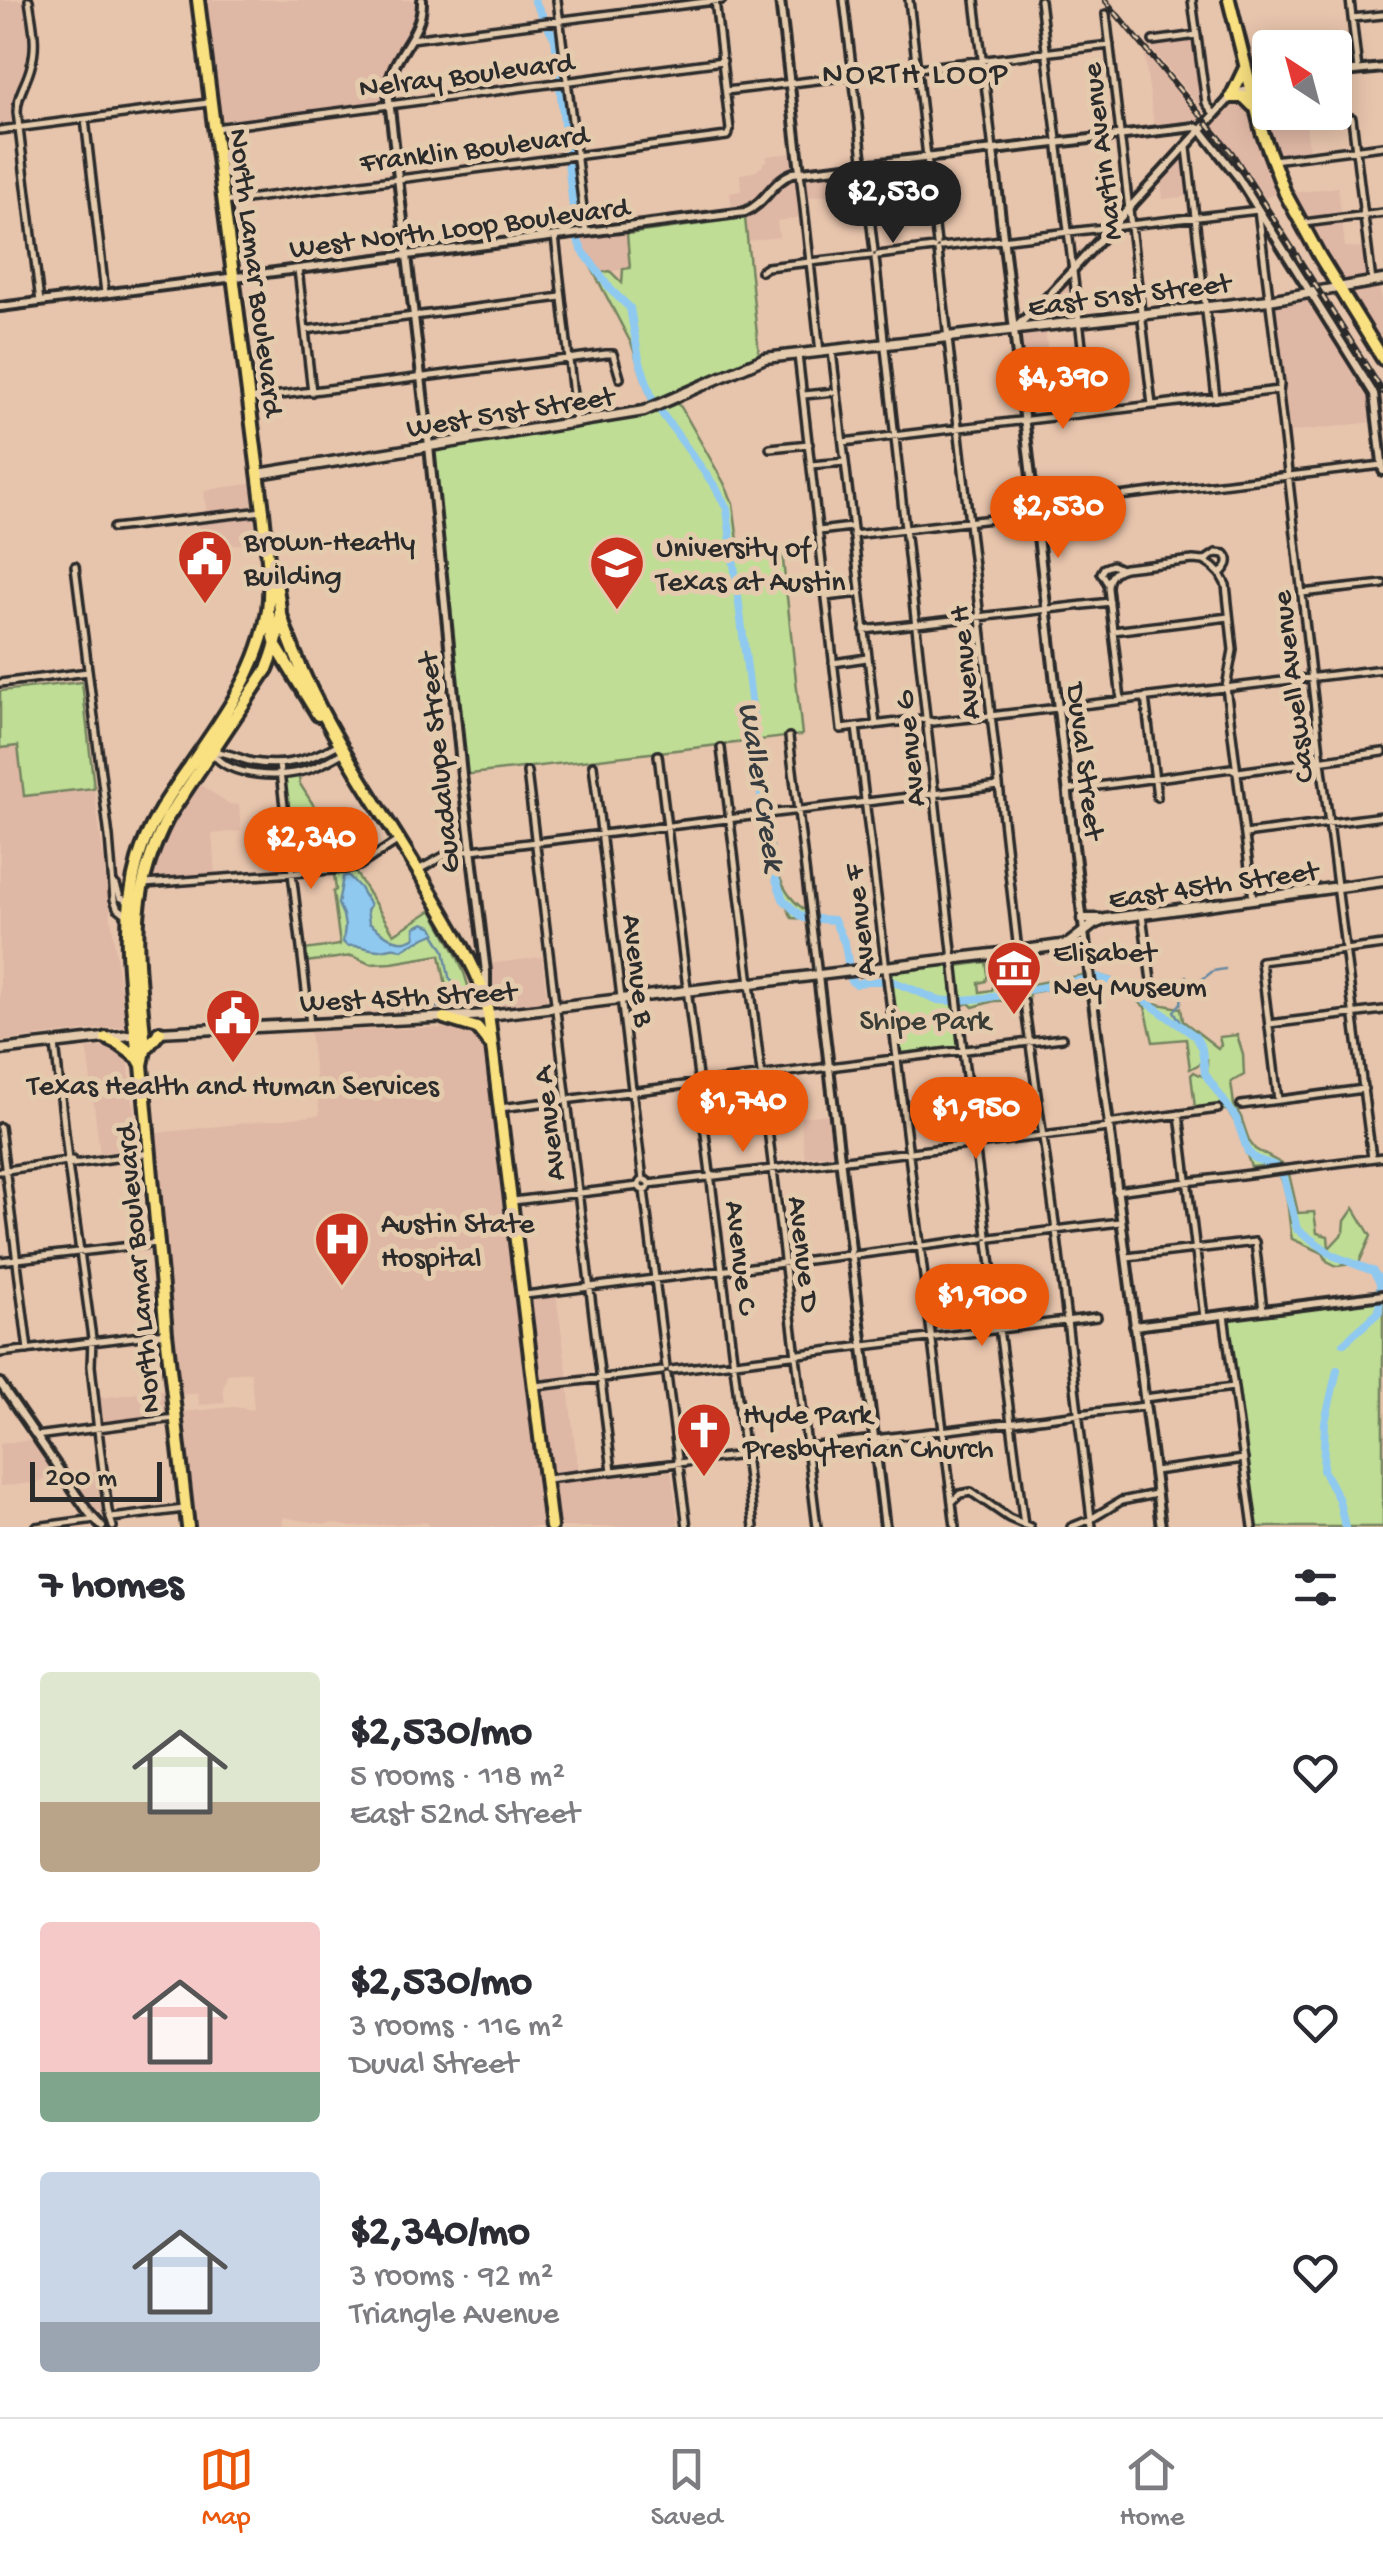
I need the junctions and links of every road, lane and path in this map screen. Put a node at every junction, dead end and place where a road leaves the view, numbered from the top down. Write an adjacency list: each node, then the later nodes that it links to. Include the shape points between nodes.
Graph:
1 (29, 0): 43 (street, via 34,49 18,95)
2 (198, 0): 37 (main road, North Lamar Boulevard)
3 (422, 0): 19 (street, Guadalupe Street)
4 (557, 0): 17 (street)
5 (718, 0): 17 (street); 23 (street)
6 (780, 0): 32 (street)
7 (844, 0): 30 (street, Avenue G)
8 (909, 0): 27 (street, Avenue H)
9 (975, 0): 24 (street, Duval Street)
10 (1040, 0): 22 (street)
11 (1192, 0): 18 (street)
12 (1230, 0): 25 (main road)
13 (1350, 0): 16 (street)
14 (1106, 14): 21 (street, Martin Avenue)
15 (1383, 14): 16 (street)
16 (1352, 18): 28 (street)
17 (560, 21): 19 (street); 31 (street)
18 (1197, 35): 20 (street); 40 (street, via 1206,103)
19 (411, 39): 38 (street, Guadalupe Street, via 390,73)
20 (1152, 40)
21 (1110, 45): 22 (street); 48 (street, Martin Avenue)
22 (1047, 53): 24 (street); 49 (street)
23 (723, 61): 31 (street, Nelray Boulevard); 34 (street)
24 (982, 61): 27 (street); 52 (street, Duval Street)
25 (1246, 65): 33 (main road); 36 (main road)
26 (1383, 68): 28 (street)
27 (916, 69): 30 (street); 55 (street, Avenue H)
28 (1358, 70): 29 (street)
29 (1352, 71)
30 (853, 76): 32 (street); 57 (street, Avenue G)
31 (562, 83): 38 (street, Nelray Boulevard); 54 (street)
32 (790, 83): 34 (street); 58 (street)
33 (1251, 89): 35 (main road); 36 (street)
34 (726, 91): 54 (street, Franklin Boulevard, via 729,135)
35 (1252, 93)
36 (1231, 97): 39 (main road); 40 (street)
37 (211, 103): 42 (street); 44 (main road, North Lamar Boulevard)
38 (389, 106): 44 (street, Nelray Boulevard); 59 (street, Guadalupe Street)
39 (1252, 106)
40 (1215, 115): 46 (street)
41 (1352, 118): 53 (street)
42 (85, 119): 43 (street); 84 (street)
43 (19, 128): 45 (street); 88 (street)
44 (214, 128): 60 (main road, North Lamar Boulevard)
45 (0, 130)
46 (1201, 130): 48 (street); 50 (street); 62 (street)
47 (1263, 130): 56 (main road)
48 (1121, 135): 49 (street); 61 (street, Martin Avenue)
49 (1057, 143): 52 (street); 69 (street)
50 (1186, 146): 61 (street); 65 (street)
51 (1383, 146): 53 (street)
52 (993, 150): 55 (street); 72 (street, Duval Street)
53 (1356, 150): 56 (street); 64 (street)
54 (571, 157): 59 (street, Franklin Boulevard); 70 (street)
55 (927, 158): 57 (street); 73 (street, Avenue H)
56 (1273, 160): 66 (main road)
57 (863, 165): 58 (street); 75 (street, Avenue G)
58 (800, 172): 70 (street, West North Loop Boulevard, via 782,178 744,212); 76 (street)
59 (397, 180): 60 (street, Franklin Boulevard); 74 (street, Guadalupe Street)
60 (224, 202): 80 (main road, North Lamar Boulevard)
61 (1130, 207): 67 (street, Martin Avenue); 68 (street)
62 (1258, 210): 65 (street); 85 (street); 87 (street, Caswell Avenue)
63 (1383, 214): 64 (street)
64 (1364, 216): 66 (street); 82 (street)
65 (1195, 218): 67 (street); 90 (street)
66 (1301, 224): 83 (main road)
67 (1131, 226): 68 (street); 91 (street, Martin Avenue)
68 (1112, 227): 69 (street); 78 (street)
69 (1068, 232): 72 (street); 78 (street)
70 (580, 233): 71 (street, West North Loop Boulevard)
71 (555, 236): 74 (street, West North Loop Boulevard); 86 (street)
72 (1002, 240): 73 (street); 95 (street, Duval Street)
73 (938, 247): 75 (street); 96 (street, Avenue H)
74 (406, 255): 77 (street, West North Loop Boulevard); 92 (street, Guadalupe Street)
75 (874, 255): 76 (street); 97 (street, Avenue G)
76 (810, 262): 79 (street); 100 (street)
77 (298, 269): 80 (street, West North Loop Boulevard); 94 (street)
78 (1073, 269): 93 (street); 95 (street)
79 (761, 272)
80 (234, 276): 84 (street, West North Loop Boulevard); 113 (main road, North Lamar Boulevard)
81 (1383, 280): 82 (main road, East 51st Street)
82 (1372, 282): 83 (main road, East 51st Street)
83 (1339, 286): 85 (main road, East 51st Street); 98 (main road)
84 (105, 294): 88 (street, West North Loop Boulevard)
85 (1312, 294): 87 (main road, East 51st Street); 110 (street)
86 (561, 298): 92 (street); 102 (street)
87 (1269, 300): 90 (main road, East 51st Street); 107 (street, Caswell Avenue)
88 (40, 302): 89 (street, West North Loop Boulevard)
89 (0, 307)
90 (1206, 307): 91 (main road, East 51st Street); 112 (street)
91 (1142, 314): 93 (main road, East 51st Street); 114 (street, Martin Avenue)
92 (414, 317): 94 (street); 105 (street, Guadalupe Street)
93 (1078, 322): 95 (main road, East 51st Street); 116 (street)
94 (305, 330): 109 (street)
95 (1013, 330): 96 (main road, East 51st Street); 117 (street, Duval Street)
96 (948, 338): 97 (main road, East 51st Street); 119 (street, Avenue H)
97 (885, 346): 99 (main road, East 51st Street); 120 (street, Avenue G)
98 (1380, 348): 103 (main road)
99 (832, 351): 100 (main road, East 51st Street); 108 (street)
100 (820, 352): 101 (main road, East 51st Street)
101 (798, 355): 104 (main road, East 51st Street); 111 (street)
102 (568, 359): 105 (street); 106 (street, via 613,354); 118 (street)
103 (1383, 359)
104 (760, 360): 118 (main road, West 51st Street, via 652,408)
105 (420, 377): 109 (street); 123 (street, Guadalupe Street)
106 (620, 378)
107 (1279, 390): 112 (street); 129 (street, Caswell Avenue)
108 (837, 391): 111 (street); 121 (street)
109 (312, 392): 113 (street)
110 (1374, 394): 115 (street); 127 (street)
111 (804, 395): 122 (street)
112 (1216, 398): 114 (street)
113 (249, 399): 128 (main road, North Lamar Boulevard)
114 (1152, 405): 116 (street)
115 (1383, 408)
116 (1090, 411): 117 (street)
117 (1023, 420): 119 (street); 130 (street, Duval Street)
118 (576, 422): 123 (main road, West 51st Street)
119 (958, 428): 120 (street); 132 (street, Avenue H)
120 (895, 435): 121 (street); 135 (street, Avenue G)
121 (842, 442): 125 (street)
122 (809, 444): 124 (street); 126 (street)
123 (429, 446): 128 (main road, West 51st Street); 205 (street, Guadalupe Street)
124 (770, 448)
125 (845, 462): 126 (street); 133 (street)
126 (812, 466): 136 (street)
127 (1383, 468): 129 (street)
128 (258, 474): 131 (main road, North Lamar Boulevard)
129 (1288, 476): 130 (street); 146 (street, Caswell Avenue)
130 (1034, 510): 132 (street); 150 (street, Duval Street)
131 (263, 511): 134 (street); 138 (main road, North Lamar Boulevard)
132 (970, 522): 135 (street); 152 (street, Avenue H)
133 (852, 527): 136 (street); 137 (street)
134 (113, 528)
135 (906, 530): 137 (street); 154 (street, Avenue G)
136 (819, 531): 147 (street)
137 (853, 536): 145 (street)
138 (268, 552): 149 (main road, North Lamar Boulevard); 151 (main road, North Lamar Boulevard)
139 (1204, 561): 141 (street); 142 (street); 142 (street, via 1224,554 1228,566)
140 (75, 566): 163 (street)
141 (1121, 569): 143 (street); 143 (street, via 1104,568)
142 (1220, 574): 153 (street)
143 (1108, 584): 148 (street)
144 (1383, 584): 146 (street)
145 (860, 593): 147 (street); 155 (street)
146 (1302, 593): 164 (street, Caswell Avenue)
147 (826, 597): 159 (street)
148 (1110, 602): 150 (street); 156 (street)
149 (268, 608): 157 (main road); 167 (main road, North Lamar Boulevard)
150 (1045, 609): 152 (street); 170 (street, Duval Street)
151 (282, 614): 157 (main road, North Lamar Boulevard); 174 (main road)
152 (981, 616): 154 (street); 171 (street, Avenue H)
153 (1229, 617): 156 (street); 166 (street, via 1233,650)
154 (916, 624): 155 (street); 172 (street, Avenue G)
155 (864, 630): 158 (street)
156 (1113, 632): 169 (street)
157 (276, 646): 160 (main road); 161 (main road, North Lamar Boulevard)
158 (868, 658): 159 (street); 175 (street)
159 (834, 662): 176 (street, via 841,729)
160 (288, 668): 161 (main road); 174 (main road)
161 (267, 669): 173 (main road, North Lamar Boulevard)
162 (1383, 669): 164 (street)
163 (88, 672): 165 (street); 208 (street)
164 (1312, 678): 166 (street); 183 (street, Caswell Avenue)
165 (0, 684)
166 (1226, 687): 168 (street); 187 (street)
167 (238, 694): 173 (main road); 180 (main road, North Lamar Boulevard)
168 (1145, 697): 169 (street); 189 (street)
169 (1121, 700): 170 (street)
170 (1057, 707): 171 (street); 191 (street, Duval Street)
171 (990, 716): 172 (street); 190 (street, Avenue H)
172 (927, 720): 175 (street); 192 (street, Avenue G)
173 (232, 723): 180 (main road, North Lamar Boulevard)
174 (327, 724): 178 (main road)
175 (876, 724): 176 (street)
176 (856, 727): 194 (street, Avenue F)
177 (789, 736): 195 (street)
178 (342, 748): 184 (street); 188 (street, via 306,770); 203 (main road)
179 (721, 748): 197 (street, Avenue D)
180 (208, 749): 184 (street); 188 (street, via 240,770); 200 (main road, North Lamar Boulevard)
181 (1383, 752): 183 (street)
182 (658, 755): 199 (street, Avenue C)
183 (1322, 761): 187 (street); 198 (street, Caswell Avenue)
184 (279, 764): 188 (street)
185 (592, 765): 201 (street, Avenue B)
186 (527, 772): 204 (street, Avenue A)
187 (1238, 772): 189 (street); 202 (street)
188 (279, 774): 207 (street)
189 (1155, 778): 191 (street); 193 (street)
190 (999, 786): 192 (street); 222 (street, Avenue H)
191 (1068, 790): 217 (street, Duval Street)
192 (934, 794): 194 (street); 224 (street, Avenue G)
193 (1157, 798)
194 (866, 802): 195 (street); 225 (street, Avenue F)
195 (797, 811): 197 (street); 226 (street)
196 (1383, 816): 198 (street)
197 (730, 818): 199 (street); 227 (street, Avenue D)
198 (1329, 824): 202 (street); 211 (street, Caswell Avenue)
199 (667, 826): 201 (street); 229 (street, Avenue C)
200 (153, 834): 210 (main road, North Lamar Boulevard); 213 (main road, North Lamar Boulevard, via 138,858)
201 (601, 834): 204 (street); 231 (street, Avenue B)
202 (1245, 834): 212 (street)
203 (399, 840): 206 (main road); 207 (street, via 359,866)
204 (536, 843): 205 (street); 233 (street, Avenue A)
205 (471, 850): 206 (street); 230 (street, Guadalupe Street)
206 (418, 870): 230 (main road)
207 (291, 873): 210 (street); 238 (street)
208 (113, 878): 213 (street); 215 (street, via 116,904)
209 (1383, 882): 211 (main road, East 45th Street)
210 (143, 884): 215 (main road, North Lamar Boulevard)
211 (1337, 888): 212 (main road, East 45th Street); 221 (street, Caswell Avenue)
212 (1253, 900): 214 (main road, East 45th Street)
213 (128, 902): 215 (main road)
214 (1142, 914): 216 (main road, East 45th Street); 228 (street)
215 (132, 916): 241 (main road, North Lamar Boulevard)
216 (1106, 919): 217 (main road); 218 (main road, East 45th Street)
217 (1082, 920): 218 (street, Duval Street)
218 (1084, 932): 219 (main road, East 45th Street); 223 (street, Duval Street)
219 (1068, 944): 222 (main road, East 45th Street); 223 (main road)
220 (1383, 946): 221 (street)
221 (1346, 950): 235 (street, Caswell Avenue); 239 (street, via 1261,961)
222 (1018, 951): 224 (main road, East 45th Street)
223 (1086, 951): 263 (street, Duval Street)
224 (954, 959): 225 (main road, East 45th Street); 247 (street, Avenue G)
225 (886, 968): 226 (main road, East 45th Street); 250 (street, Avenue F)
226 (818, 976): 227 (main road, West 45th Street); 251 (street)
227 (750, 984): 229 (main road, West 45th Street); 252 (street, Avenue D)
228 (1152, 988)
229 (688, 991): 231 (main road, West 45th Street); 253 (street, Avenue C)
230 (486, 997): 236 (main road, Guadalupe Street)
231 (621, 999): 233 (main road, West 45th Street); 255 (street, Avenue B)
232 (1024, 1002): 244 (street)
233 (555, 1007): 236 (main road, West 45th Street); 256 (street, Avenue A)
234 (1383, 1010): 235 (street)
235 (1354, 1013): 239 (street); 254 (street, Caswell Avenue)
236 (488, 1015): 237 (main road, West 45th Street); 248 (main road, Guadalupe Street)
237 (444, 1018): 238 (main road, West 45th Street); 248 (main road, via 480,1030)
238 (310, 1024): 240 (main road, West 45th Street)
239 (1269, 1024): 257 (street)
240 (160, 1032): 241 (main road, West 45th Street); 249 (main road)
241 (140, 1034): 242 (main road, West 45th Street); 249 (main road, North Lamar Boulevard)
242 (106, 1038): 245 (main road, West 45th Street); 249 (main road)
243 (1062, 1038): 244 (street)
244 (1031, 1042): 247 (street); 264 (street)
245 (55, 1044): 246 (main road, West 45th Street); 271 (street)
246 (0, 1050)
247 (964, 1050): 250 (street); 265 (street, Avenue G)
248 (493, 1052): 259 (main road, Guadalupe Street)
249 (142, 1058): 267 (main road, North Lamar Boulevard)
250 (897, 1059): 251 (street); 266 (street, Avenue F)
251 (829, 1067): 252 (street); 270 (street)
252 (762, 1076): 253 (street); 272 (street, Avenue D)
253 (699, 1083): 255 (street); 274 (street, Avenue C)
254 (1364, 1089): 257 (street); 269 (street, Caswell Avenue)
255 (633, 1091): 256 (street); 276 (street, Avenue B)
256 (567, 1099): 259 (street); 278 (street, Avenue A)
257 (1278, 1100): 258 (street)
258 (1240, 1105)
259 (500, 1108): 279 (main road, Guadalupe Street)
260 (1218, 1109): 261 (street)
261 (1179, 1114): 263 (street); 275 (street)
262 (0, 1126): 273 (street)
263 (1108, 1126): 264 (street); 277 (street, Duval Street)
264 (1043, 1136): 265 (street); 281 (street)
265 (976, 1144): 266 (street); 282 (street, Avenue G)
266 (908, 1152): 270 (street); 284 (street, Avenue F)
267 (150, 1153): 271 (street); 283 (main road, North Lamar Boulevard)
268 (1383, 1157): 269 (street)
269 (1372, 1158): 275 (street)
270 (841, 1161): 272 (street); 287 (street)
271 (70, 1163): 273 (street); 286 (street)
272 (773, 1170): 274 (street); 291 (street, Avenue D)
273 (3, 1171): 289 (street)
274 (710, 1177): 276 (street); 292 (street, Avenue C)
275 (1187, 1182): 277 (street); 285 (street)
276 (644, 1185): 278 (street); 293 (street, Avenue B)
277 (1116, 1191): 280 (street, Duval Street)
278 (578, 1193): 279 (street); 294 (street, Avenue A)
279 (512, 1201): 295 (main road, Guadalupe Street)
280 (1120, 1222): 281 (street); 288 (street, Duval Street)
281 (1056, 1230): 282 (street); 301 (street)
282 (987, 1238): 284 (street); 303 (street, Avenue G)
283 (157, 1243): 286 (street); 304 (main road, North Lamar Boulevard)
284 (920, 1246): 287 (street); 305 (street, Avenue F)
285 (1196, 1249): 288 (street); 297 (street, via 1254,1242); 300 (street)
286 (81, 1252): 289 (street); 306 (street)
287 (852, 1255): 291 (street); 307 (street)
288 (1125, 1258): 302 (street, Duval Street)
289 (17, 1259): 290 (street); 308 (street)
290 (0, 1262)
291 (785, 1262): 292 (street); 310 (street, Avenue D)
292 (722, 1270): 293 (street); 311 (street, Avenue C)
293 (656, 1278): 294 (street); 312 (street, Avenue B)
294 (590, 1287): 295 (street); 313 (street, Avenue A)
295 (523, 1295): 315 (main road, Guadalupe Street)
296 (1379, 1296): 297 (street)
297 (1263, 1310): 298 (street)
298 (1224, 1315): 300 (street); 316 (street)
299 (1097, 1317): 301 (street)
300 (1204, 1317): 302 (street)
301 (1066, 1321): 303 (street); 318 (street)
302 (1134, 1326): 317 (street, Duval Street)
303 (999, 1329): 305 (street); 320 (street, Avenue G)
304 (166, 1333): 306 (street); 319 (main road, North Lamar Boulevard)
305 (932, 1338): 307 (street); 322 (street, Avenue F)
306 (91, 1342): 308 (street); 321 (street)
307 (864, 1346): 310 (street); 324 (street)
308 (28, 1350): 309 (street)
309 (0, 1354)
310 (796, 1354): 311 (street); 325 (street, Avenue D)
311 (733, 1362): 312 (street); 326 (street, Avenue C)
312 (667, 1371): 313 (street); 328 (street, Avenue B)
313 (602, 1379): 315 (street); 329 (street, Avenue A)
314 (0, 1383): 323 (street)
315 (534, 1386): 331 (main road, Guadalupe Street)
316 (1234, 1387): 317 (street); 327 (street)
317 (1144, 1402): 318 (street); 330 (street, Duval Street)
318 (1078, 1413): 320 (street); 337 (street)
319 (174, 1418): 321 (street); 334 (main road, North Lamar Boulevard)
320 (1011, 1422): 322 (street); 338 (street, Avenue G)
321 (98, 1428): 323 (street); 335 (street)
322 (943, 1430): 324 (street); 333 (street, Avenue F)
323 (36, 1436): 336 (street)
324 (875, 1440): 325 (street); 347 (street)
325 (808, 1448): 326 (street); 346 (street, Avenue D)
326 (745, 1456): 328 (street); 345 (street, Avenue C)
327 (1244, 1459): 330 (street); 351 (street)
328 (679, 1462): 329 (street); 344 (street, Avenue B)
329 (612, 1471): 331 (street)
330 (1154, 1471): 332 (street, Duval Street)
331 (546, 1480): 343 (main road, Guadalupe Street)
332 (1156, 1494): 337 (street, via 1121,1502); 350 (street, Duval Street)
333 (951, 1504): 338 (street, via 972,1492); 348 (street, Avenue F)
334 (186, 1509): 335 (street); 342 (main road, North Lamar Boulevard)
335 (112, 1518): 341 (street)
336 (95, 1520): 339 (street); 340 (street)
337 (1091, 1523): 349 (street)
338 (1027, 1526)
339 (36, 1527)
340 (102, 1527)
341 (113, 1527)
342 (188, 1527)
343 (552, 1527)
344 (686, 1527)
345 (754, 1527)
346 (818, 1527)
347 (886, 1527)
348 (955, 1527)
349 (1071, 1527)
350 (1161, 1527)
351 (1253, 1527)

